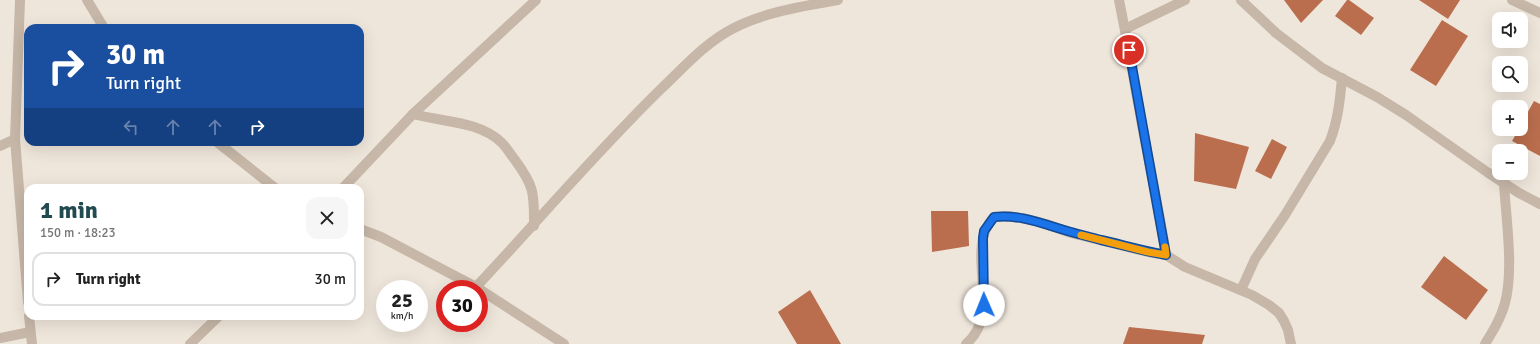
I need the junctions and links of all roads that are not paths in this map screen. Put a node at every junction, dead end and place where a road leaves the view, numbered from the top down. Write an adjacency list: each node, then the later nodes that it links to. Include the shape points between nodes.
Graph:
1 (20, 0): 14 (street)
2 (87, 0): 10 (street)
3 (536, 0): 13 (street)
4 (838, 0): 21 (street, via 754,20 733,28 713,40 644,106)
5 (1119, 0): 11 (street)
6 (1185, 0): 11 (street)
7 (1240, 0): 12 (street, via 1304,56)
8 (1512, 0): 9 (street)
9 (1540, 13)
10 (102, 24)
11 (1125, 28): 24 (street)
12 (1342, 78): 19 (street, via 1406,115); 27 (street, via 1337,120 1330,140 1285,216 1255,259)
13 (413, 114): 18 (street); 21 (street, via 480,129 502,143 531,185)
14 (15, 139): 15 (street); 23 (street)
15 (0, 146)
16 (222, 146): 17 (street)
17 (270, 184)
18 (347, 184)
19 (1504, 184): 20 (street); 38 (street, via 1509,259 1508,285 1500,318)
20 (1540, 204)
21 (534, 226): 26 (street)
22 (364, 231): 25 (street)
23 (24, 252)
24 (1166, 255): 27 (street, via 1184,267); 36 (street, via 1071,233 1027,219 994,217 984,231 983,238 983,316 979,328)
25 (463, 280)
26 (483, 280)
27 (1241, 290): 37 (street, via 1279,312 1288,330)
28 (488, 295): 35 (street)
29 (29, 320): 31 (street)
30 (215, 320): 34 (street)
31 (30, 332): 32 (street); 33 (street)
32 (0, 338)
33 (32, 344)
34 (190, 344)
35 (564, 344)
36 (966, 344)
37 (1291, 344)
38 (1485, 344)

